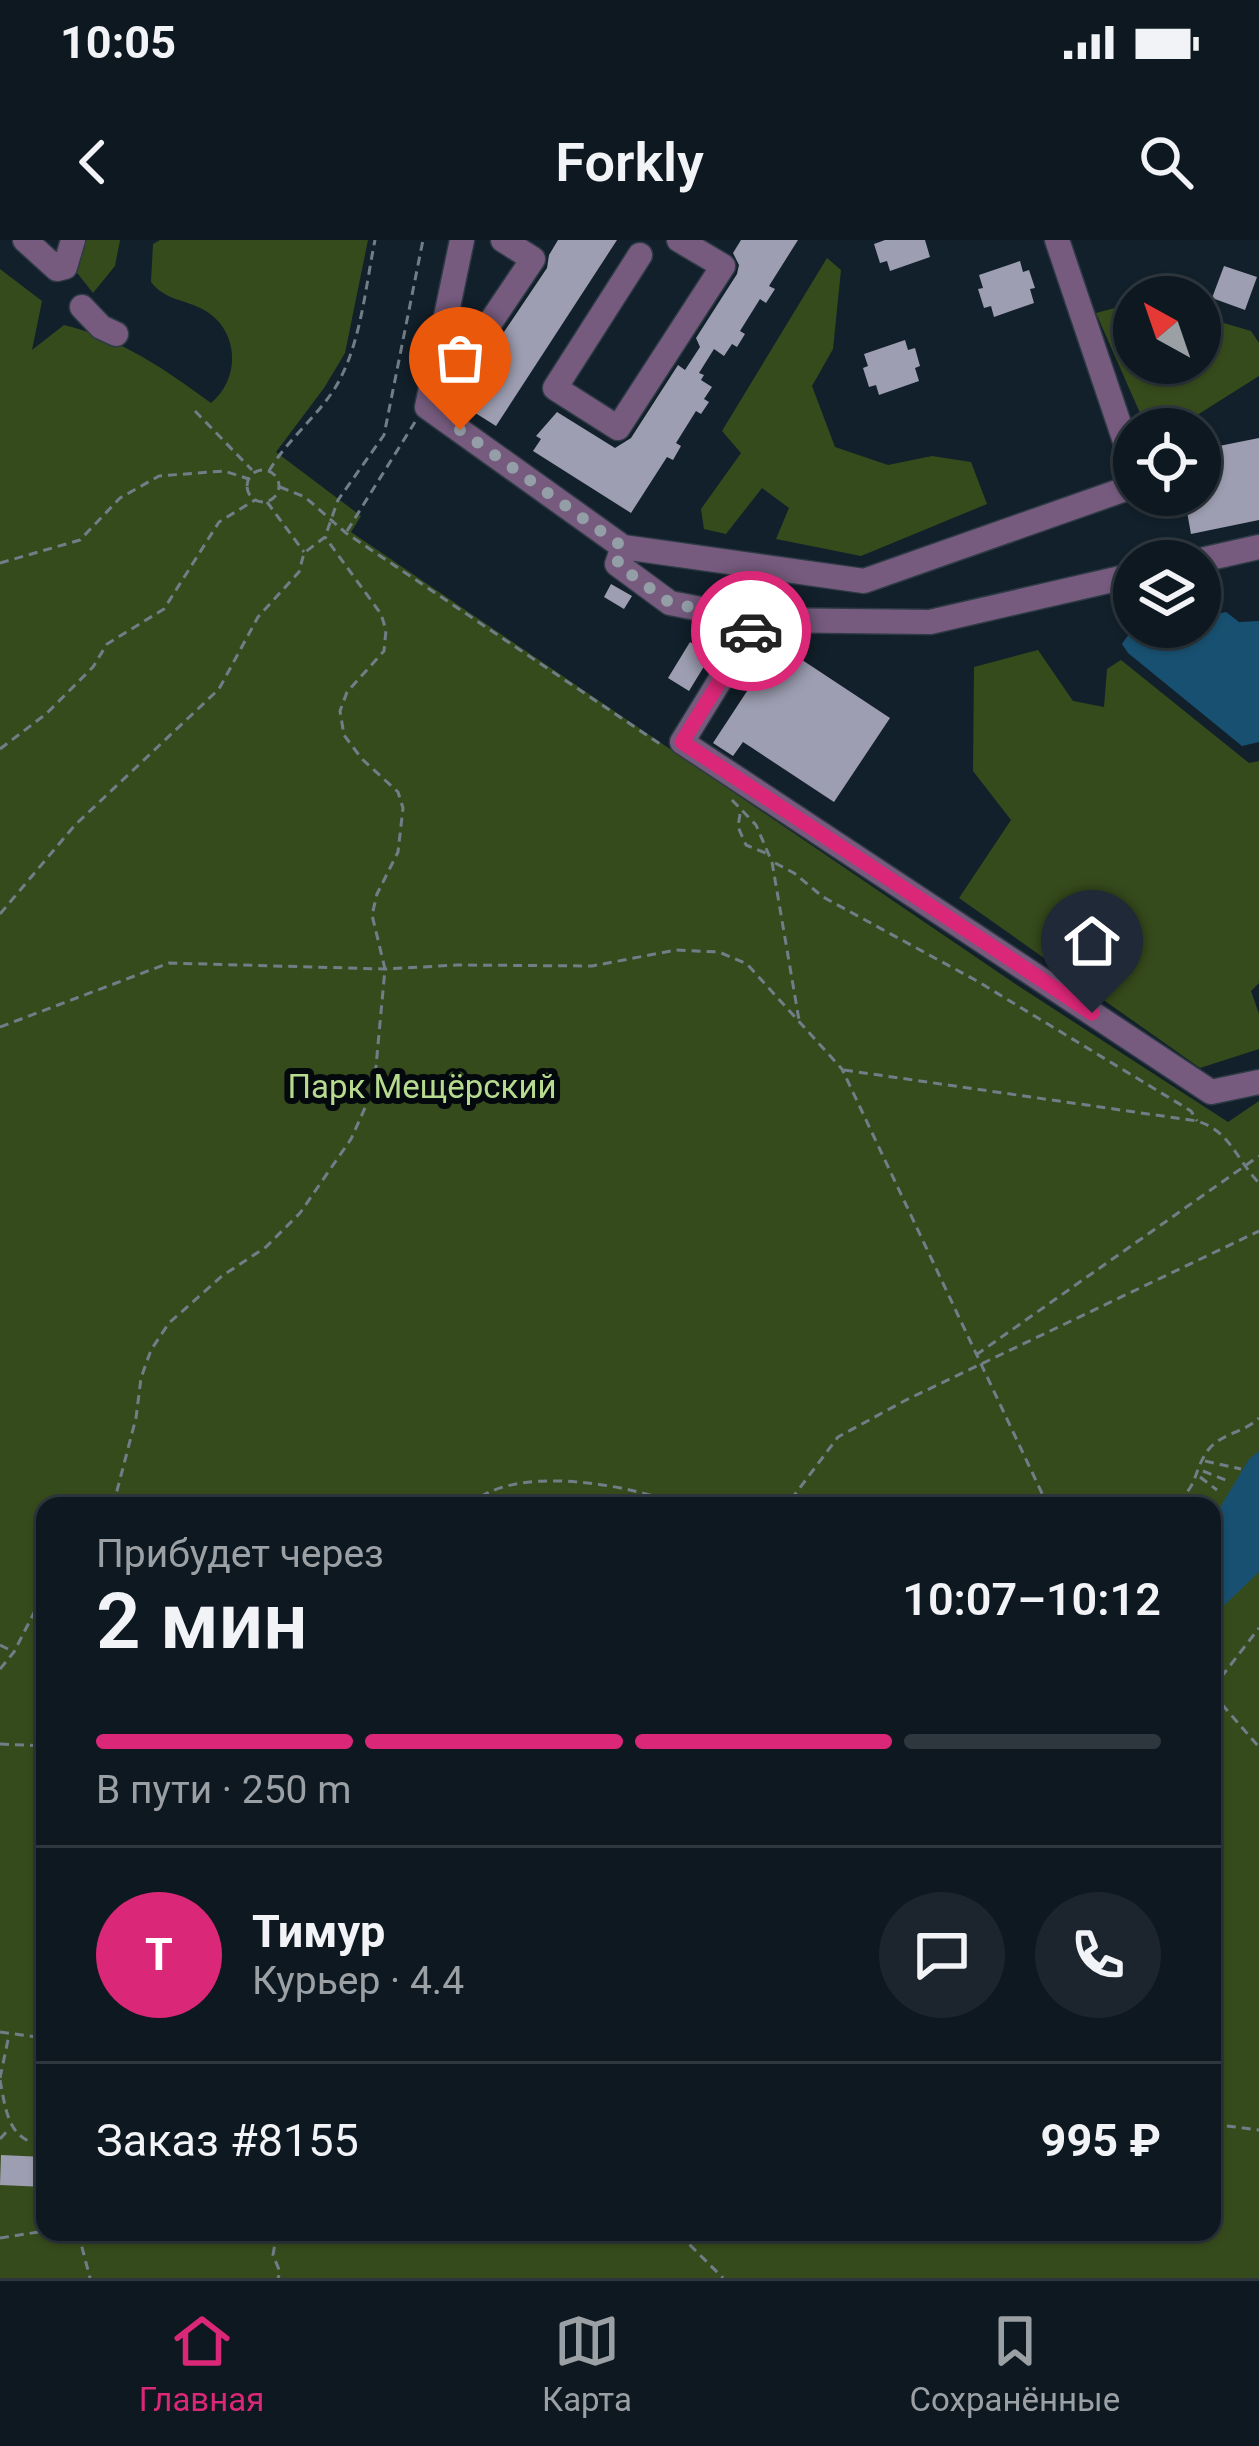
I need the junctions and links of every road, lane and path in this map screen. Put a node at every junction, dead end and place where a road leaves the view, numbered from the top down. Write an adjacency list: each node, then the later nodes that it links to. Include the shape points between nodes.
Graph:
1 (26, 240): 2 (street, via 57,269)
2 (73, 240)
3 (375, 240): 16 (path, via 354,346 334,390)
4 (423, 240): 23 (path, via 384,436)
5 (462, 240): 26 (street, via 427,407)
6 (503, 240): 12 (street, via 533,259)
7 (679, 240): 9 (street, via 723,266 618,428 555,388)
8 (1057, 240): 13 (street)
9 (640, 256)
10 (82, 307): 11 (street)
11 (116, 334)
12 (463, 363)
13 (1114, 408)
14 (195, 411): 17 (path)
15 (419, 416): 24 (path)
16 (269, 471): 17 (path); 19 (path)
17 (255, 472): 18 (path)
18 (249, 479): 21 (path); 30 (path, via 224,471 159,476 120,498 80,540)
19 (280, 487): 22 (path); 23 (path)
20 (1113, 493): 26 (street, via 864,581)
21 (255, 500): 22 (path); 34 (path, via 219,522 164,609 107,644 46,715)
22 (267, 502): 28 (path)
23 (329, 518): 24 (path); 25 (path)
24 (346, 533): 33 (path)
25 (325, 537): 28 (path); 40 (path, via 386,630 385,651 340,711 344,734 404,808 398,853 372,915)
26 (623, 547): 32 (street, via 617,564 670,603)
27 (1259, 547): 29 (street)
28 (304, 554): 39 (path, via 219,689 75,824)
29 (1221, 556)
30 (0, 563)
31 (1113, 580): 32 (street, via 930,622)
32 (757, 620): 33 (street)
33 (677, 747): 44 (street, via 1211,1092)
34 (0, 748)
35 (734, 804): 36 (path)
36 (740, 811): 37 (path); 37 (path, via 746,845)
37 (769, 855): 38 (path)
38 (772, 862): 41 (path); 45 (path)
39 (0, 914)
40 (385, 969): 41 (path, via 592,966 676,950 719,952 747,964); 42 (path, via 169,963); 58 (path, via 374,1088 351,1138 300,1213 169,1323 151,1350)
41 (800, 1021): 43 (path)
42 (0, 1027)
43 (842, 1070): 45 (path); 50 (path)
44 (1259, 1082)
45 (1197, 1121): 47 (path, via 1226,1136)
46 (1259, 1156): 47 (path)
47 (1244, 1168): 48 (path); 50 (path)
48 (1259, 1183)
49 (1259, 1231): 51 (path)
50 (976, 1355): 51 (path)
51 (979, 1365): 61 (path, via 838,1437); 62 (path)
52 (1259, 1418): 53 (path, via 1217,1442)
53 (1204, 1461): 54 (path); 55 (path)
54 (1241, 1469)
55 (1200, 1473): 56 (path); 57 (path); 63 (path)
56 (1228, 1481)
57 (1217, 1490)
58 (115, 1497)
59 (478, 1497): 60 (path, via 513,1484 615,1484)
60 (655, 1497)
61 (791, 1497)
62 (1044, 1497)
63 (1182, 1497)
64 (36, 1609): 67 (path)
65 (1259, 1628): 69 (path)
66 (0, 1645): 67 (path)
67 (14, 1652): 68 (path)
68 (0, 1669)
69 (1221, 1679)
70 (1221, 1702): 73 (path)
71 (0, 1744): 72 (path)
72 (36, 1746)
73 (1259, 1747)
74 (0, 2032): 75 (path)
75 (9, 2033): 76 (path); 77 (path)
76 (36, 2037)
77 (0, 2079): 79 (path)
78 (1221, 2125): 80 (path)
79 (10, 2127): 81 (path); 82 (path)
80 (1259, 2130)
81 (0, 2139)
82 (36, 2144)
83 (36, 2232): 84 (path)
84 (0, 2238)
85 (80, 2241): 88 (path)
86 (275, 2241): 89 (path)
87 (688, 2241): 90 (path)
88 (90, 2278)
89 (278, 2278)
90 (723, 2278)

